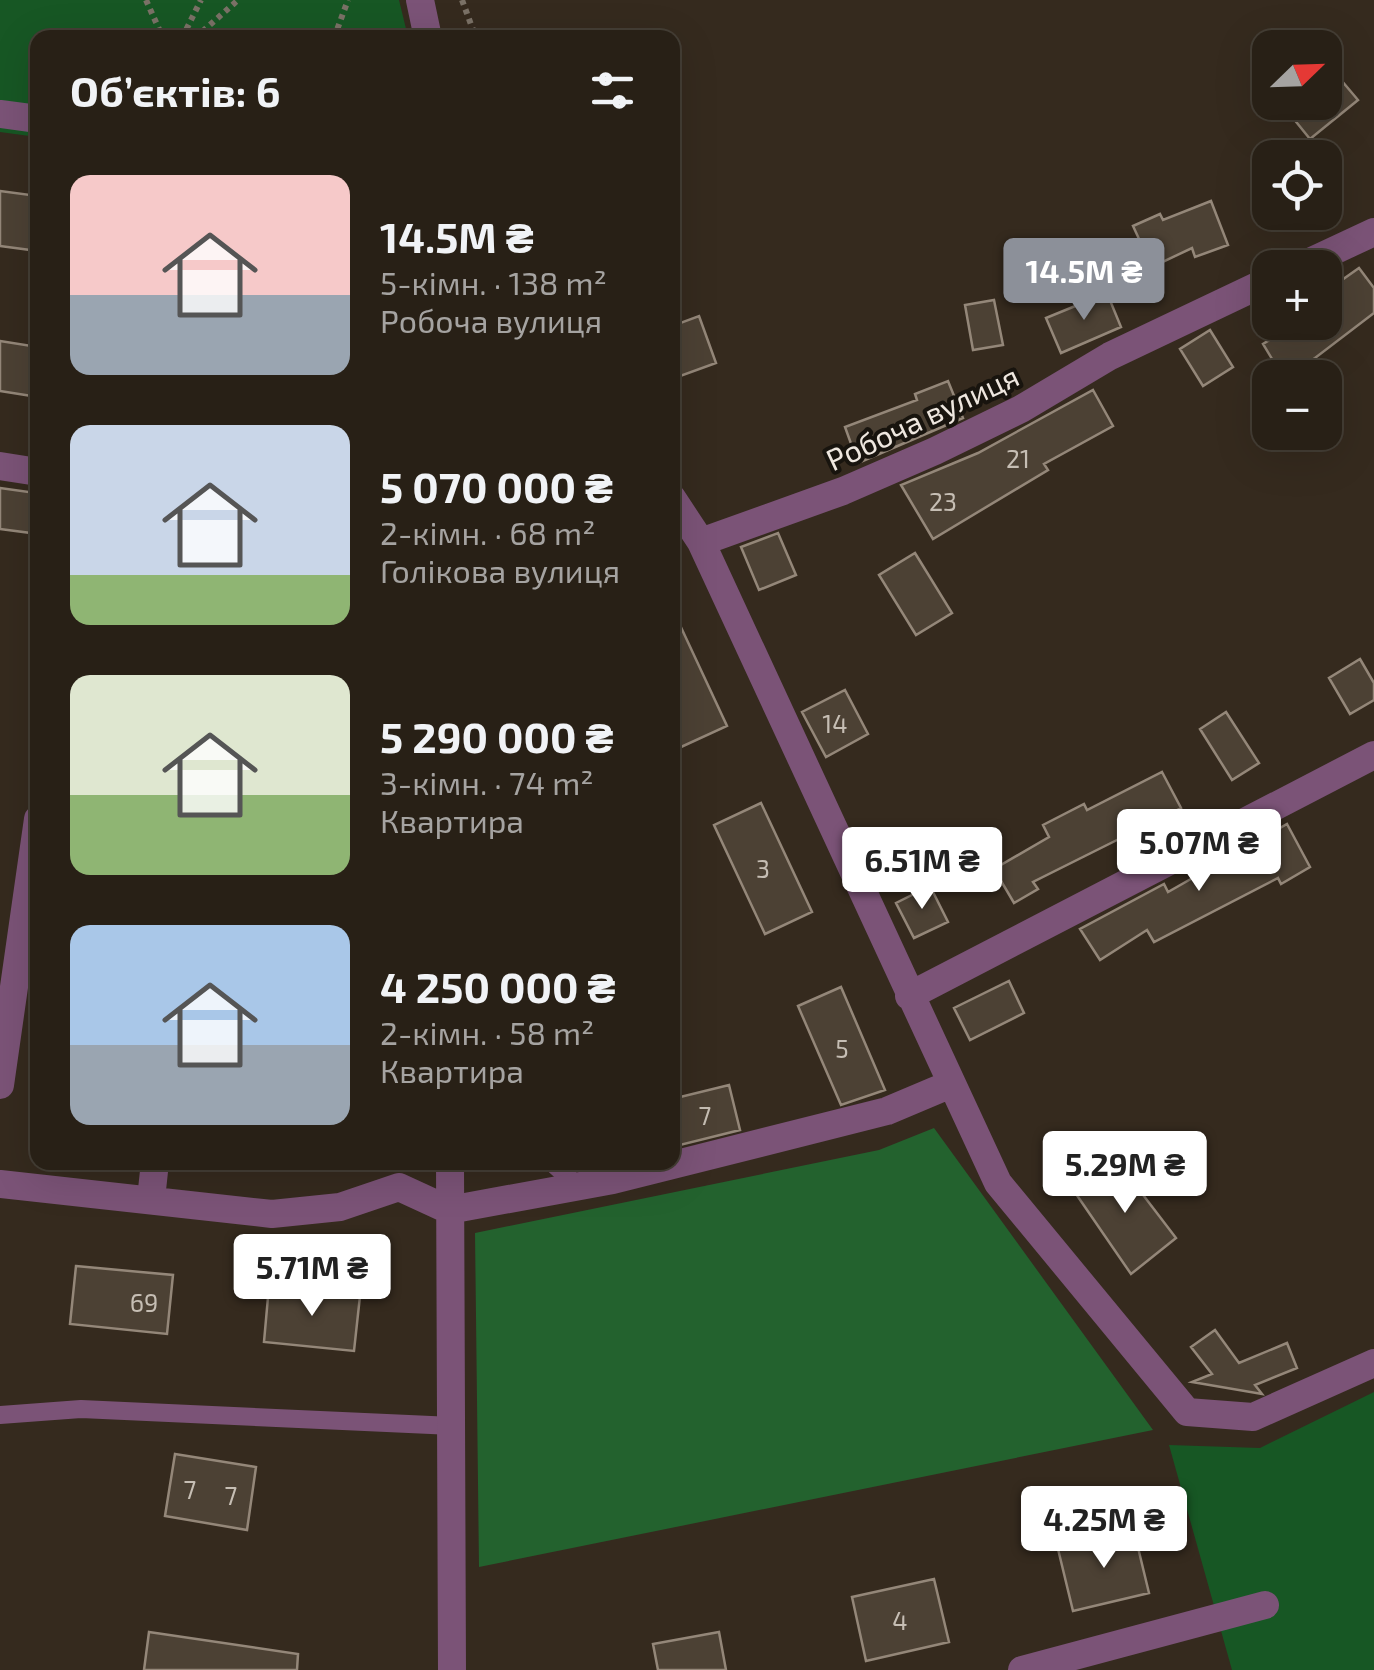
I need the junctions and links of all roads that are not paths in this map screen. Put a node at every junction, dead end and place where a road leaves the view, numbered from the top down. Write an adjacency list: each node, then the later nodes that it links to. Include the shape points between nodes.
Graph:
1 (420, 0): 2 (street)
2 (426, 30)
3 (0, 114): 4 (street)
4 (30, 117)
5 (1374, 232): 6 (street)
6 (1336, 250)
7 (1252, 289): 11 (street, Робоча вулиця, via 1110,356 935,452)
8 (0, 466): 9 (street)
9 (30, 471)
10 (680, 511): 11 (street)
11 (700, 542): 14 (street)
12 (1374, 754): 14 (street)
13 (30, 875): 16 (street)
14 (909, 996): 15 (street)
15 (950, 1084): 17 (street, via 887,1111); 26 (street, via 998,1182 1187,1412 1253,1417)
16 (0, 1085)
17 (680, 1161)
18 (154, 1170): 24 (street)
19 (450, 1170): 25 (street)
20 (560, 1170): 23 (lane)
21 (644, 1170): 23 (street)
22 (0, 1184): 24 (street)
23 (578, 1186): 25 (street)
24 (150, 1199): 25 (street, via 272,1214 340,1207 399,1187)
25 (449, 1210): 28 (street)
26 (1374, 1363)
27 (0, 1416): 28 (lane, via 81,1409)
28 (453, 1426): 30 (street)
29 (1265, 1604): 31 (street)
30 (452, 1670)
31 (1022, 1670)

